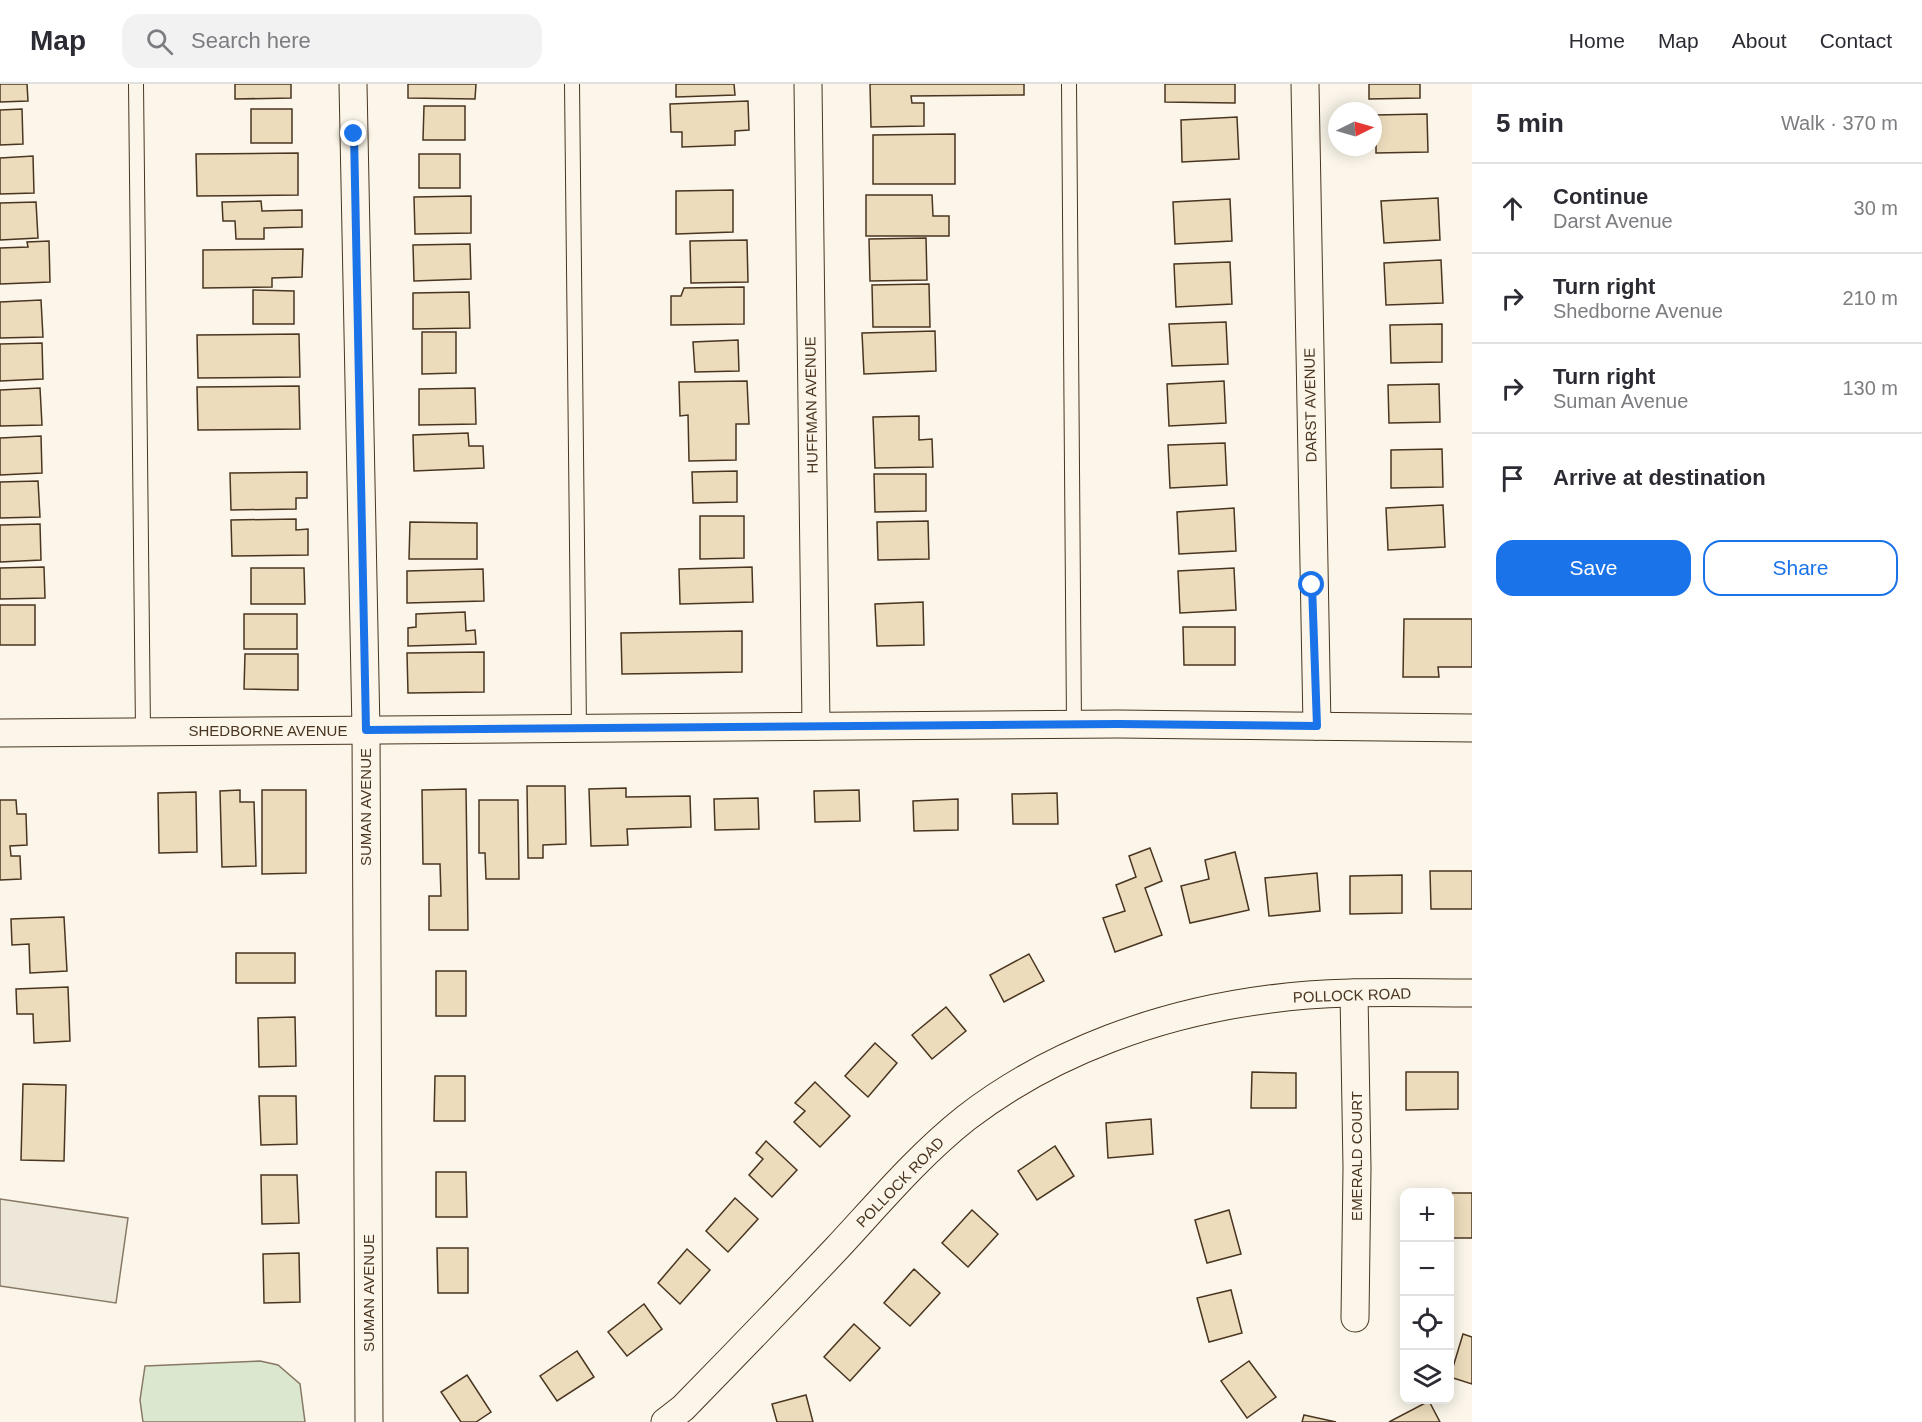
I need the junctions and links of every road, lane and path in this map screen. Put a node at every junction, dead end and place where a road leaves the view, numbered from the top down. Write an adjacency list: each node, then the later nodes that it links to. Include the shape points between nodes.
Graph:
1 (136, 84): 13 (lane)
2 (352, 84): 12 (street, SUMAN AVENUE)
3 (572, 84): 10 (lane)
4 (808, 84): 8 (street, HUFFMAN AVENUE)
5 (1069, 84): 7 (lane)
6 (1305, 84): 9 (street, DARST AVENUE)
7 (1074, 724): 8 (street, SHEDBORNE AVENUE); 9 (street, SHEDBORNE AVENUE)
8 (816, 726): 10 (street, SHEDBORNE AVENUE)
9 (1317, 726): 11 (street, SHEDBORNE AVENUE)
10 (579, 728): 12 (street, SHEDBORNE AVENUE)
11 (1472, 728)
12 (366, 730): 13 (street, SHEDBORNE AVENUE); 19 (street, SUMAN AVENUE)
13 (143, 731): 14 (street, SHEDBORNE AVENUE)
14 (0, 732)
15 (1354, 993): 16 (street, POLLOCK ROAD); 17 (street, EMERALD COURT, via 1358,1168); 18 (street, POLLOCK ROAD, via 1271,999 1165,1021 1080,1050 1013,1086 966,1118 923,1156)
16 (1472, 993)
17 (1355, 1318)
18 (681, 1417)
19 (369, 1422)

